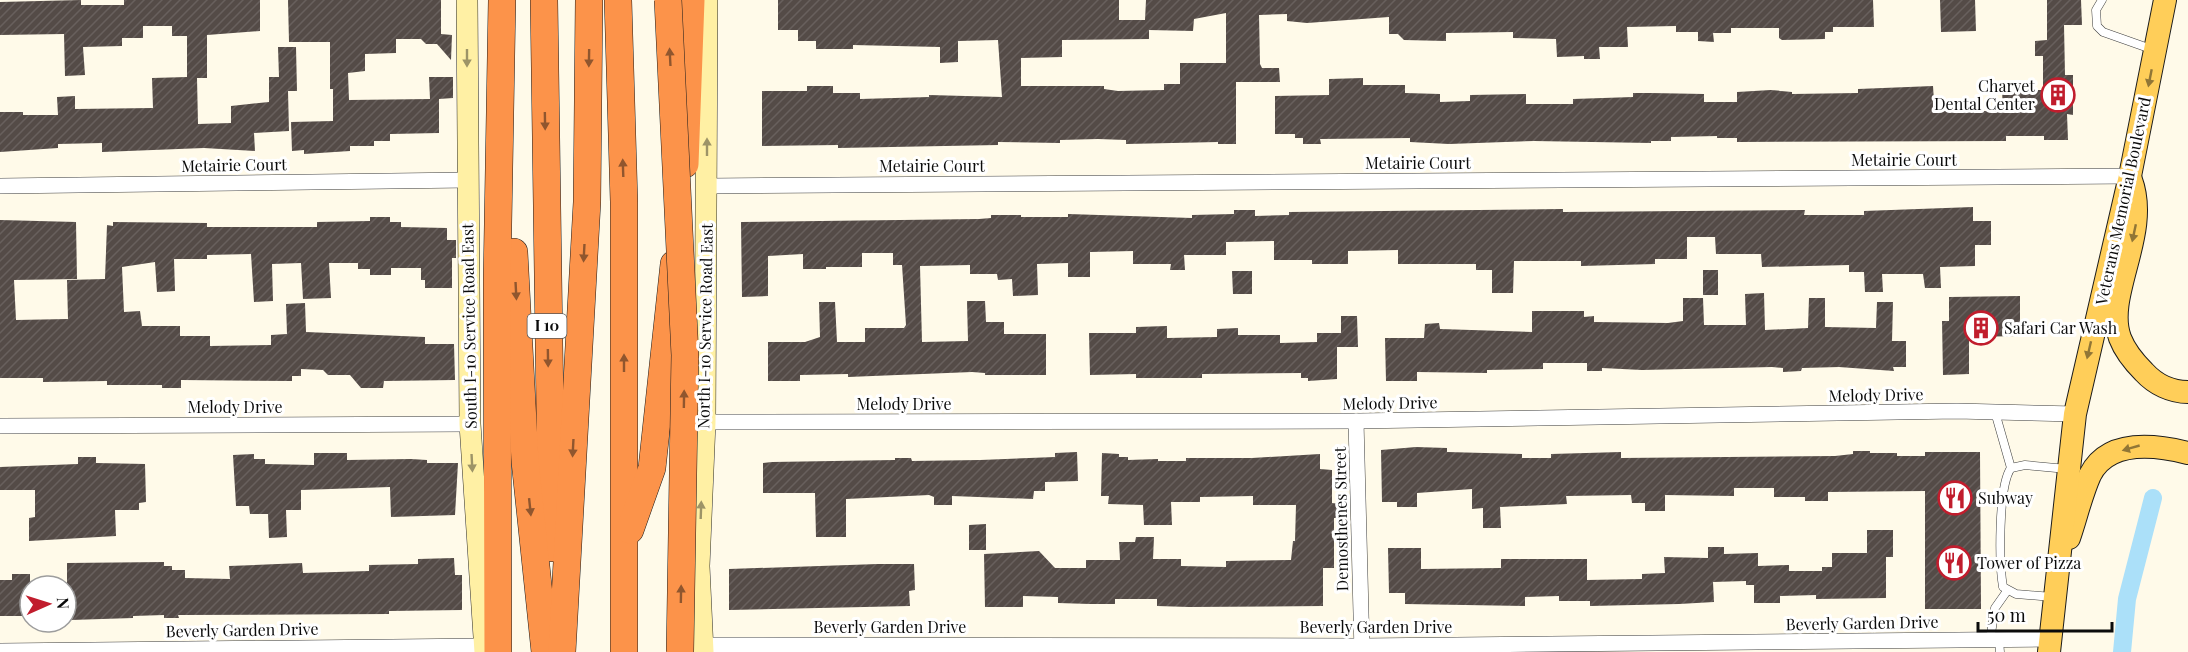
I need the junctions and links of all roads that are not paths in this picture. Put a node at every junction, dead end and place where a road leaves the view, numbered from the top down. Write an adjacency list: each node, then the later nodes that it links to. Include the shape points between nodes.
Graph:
1 (467, 0): 13 (street, South I-10 Service Road East, one-way to 13)
2 (544, 0): 37 (highway, I 10, one-way to 37)
3 (589, 0): 38 (highway, one-way to 38, via 587,202)
4 (618, 0): 26 (highway, one-way to 4, via 624,202)
5 (668, 0): 34 (highway, one-way to 5, bridge)
6 (691, 0): 26 (highway, via 681,224 651,468)
7 (707, 0): 15 (street, North I-10 Service Road East, one-way to 7)
8 (2102, 0): 11 (lane, via 2096,10 2097,26 2103,32)
9 (2165, 0): 11 (main road, Veterans Memorial Boulevard)
10 (502, 12): 33 (highway); 36 (highway, one-way to 36, via 525,461)
11 (2155, 50): 12 (main road, Veterans Memorial Boulevard, one-way to 12)
12 (2130, 176): 15 (street, Metairie Court); 16 (main road, one-way to 16, via 2138,214 2118,312 2119,337 2152,381); 18 (main road, Veterans Memorial Boulevard, one-way to 18)
13 (468, 180): 14 (street, Metairie Court); 21 (street, South I-10 Service Road East)
14 (0, 186)
15 (707, 186): 20 (street, North I-10 Service Road East)
16 (2188, 393)
17 (1995, 412): 18 (street, Melody Drive); 19 (street, Melody Drive); 24 (lane)
18 (2075, 414): 25 (main road, Veterans Memorial Boulevard)
19 (1356, 421): 20 (street, Melody Drive); 32 (street, Demosthenes Street)
20 (705, 422): 34 (street, North I-10 Service Road East, one-way to 20)
21 (470, 424): 22 (street, Melody Drive); 33 (street, South I-10 Service Road East, one-way to 33)
22 (0, 426)
23 (2188, 453): 27 (main road, one-way to 27, via 2159,445 2134,446 2108,457 2091,474)
24 (2011, 468): 25 (lane, via 2025,465); 28 (lane, via 2003,495 2002,581)
25 (2068, 469): 27 (main road, Veterans Memorial Boulevard)
26 (623, 548): 39 (highway)
27 (2054, 589): 28 (lane); 30 (main road, Veterans Memorial Boulevard)
28 (2007, 591): 29 (lane, via 1995,608)
29 (1996, 644): 30 (street, Beverly Garden Drive); 31 (street, Beverly Garden Drive)
30 (2049, 646)
31 (1865, 647): 32 (street, Beverly Garden Drive)
32 (1361, 649): 34 (street, Beverly Garden Drive)
33 (489, 650): 35 (street, Beverly Garden Drive)
34 (695, 650)
35 (0, 651)
36 (545, 652)
37 (554, 652)
38 (562, 652)
39 (624, 652)

